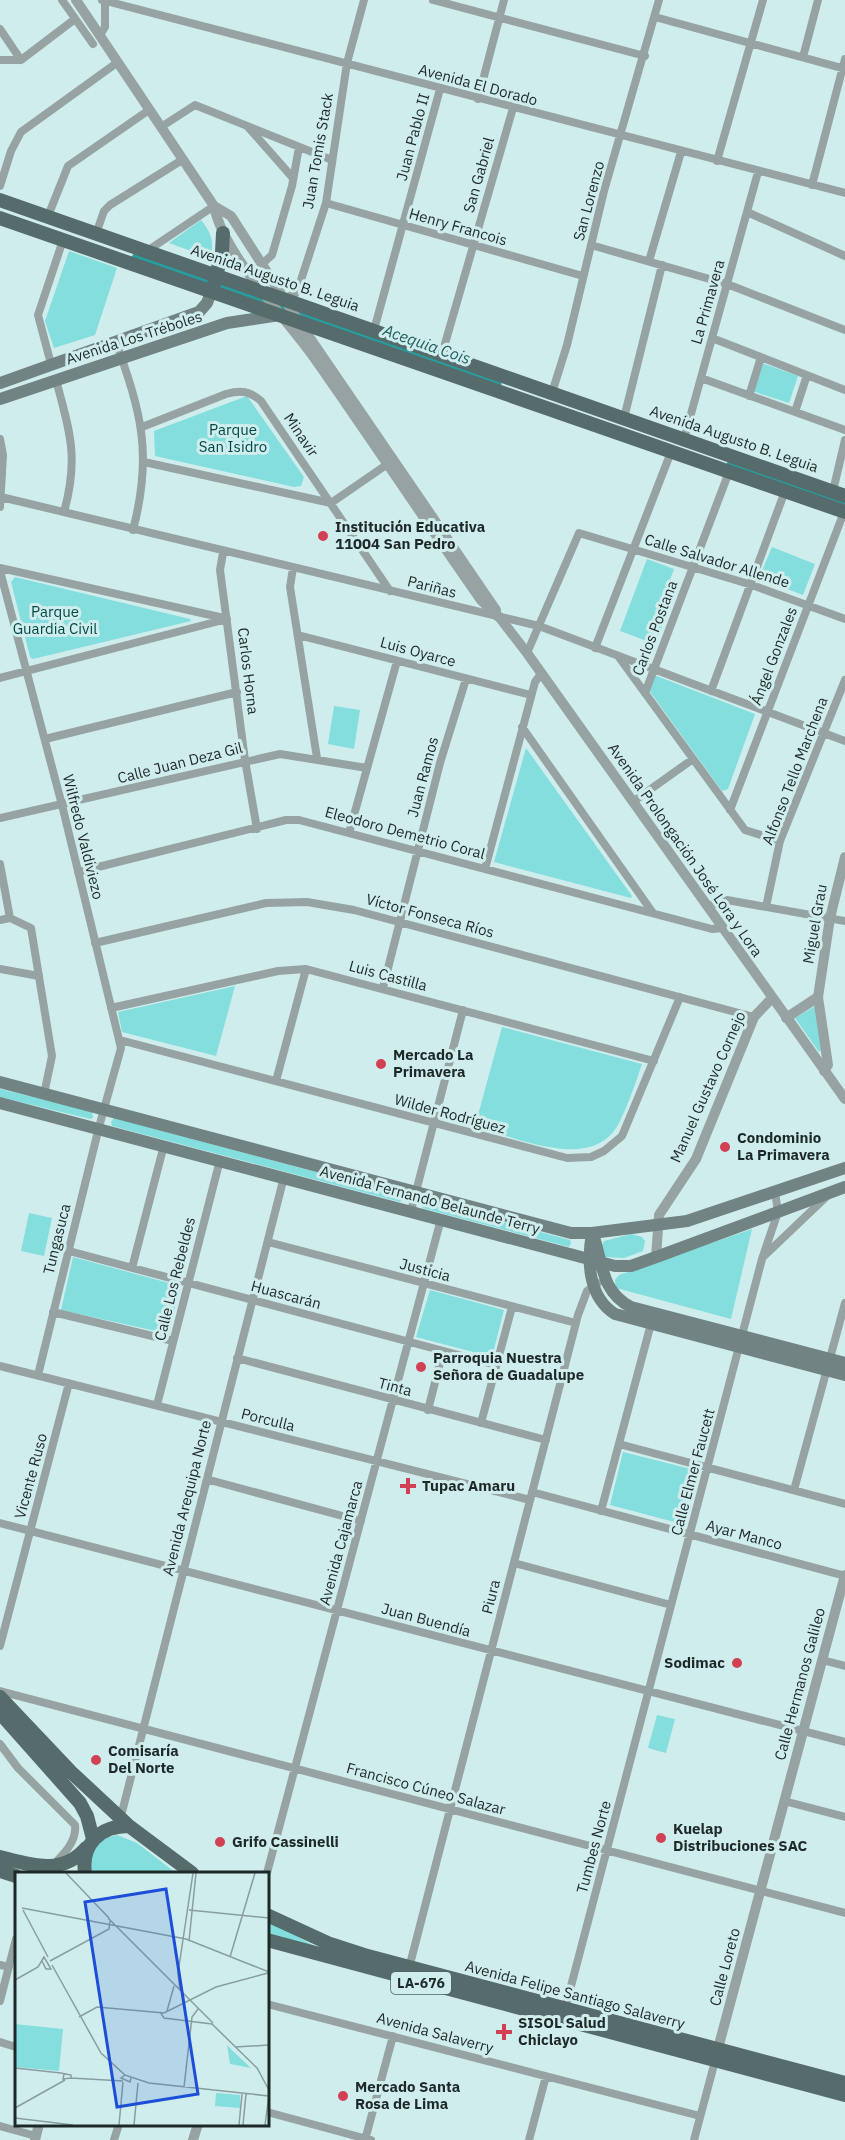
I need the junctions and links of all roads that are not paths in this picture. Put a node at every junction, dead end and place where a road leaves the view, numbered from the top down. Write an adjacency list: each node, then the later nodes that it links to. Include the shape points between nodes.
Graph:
1 (62, 0): 12 (street)
2 (76, 0): 14 (street)
3 (104, 0): 14 (street, Avenida El Dorado, via 105,27); 22 (street, Avenida El Dorado)
4 (364, 0): 22 (street, Juan Tomis Stack)
5 (434, 0): 10 (street)
6 (504, 0): 10 (street)
7 (659, 0): 11 (street, San Lorenzo)
8 (763, 0): 16 (street)
9 (818, 0): 18 (street)
10 (499, 17): 17 (street); 25 (street)
11 (655, 17): 16 (street); 17 (street, San Lorenzo)
12 (75, 19): 15 (street); 20 (street)
13 (0, 29): 20 (street)
14 (100, 35): 21 (street)
15 (93, 44)
16 (752, 44): 18 (street); 35 (street)
17 (645, 56): 30 (street, San Lorenzo)
18 (803, 57): 23 (street)
19 (0, 60): 20 (street)
20 (21, 60)
21 (118, 63): 27 (street); 39 (street, via 21,132)
22 (347, 63): 24 (street, Avenida El Dorado); 34 (street, Juan Tomis Stack)
23 (844, 65): 38 (street)
24 (440, 89): 25 (street, Avenida El Dorado); 47 (street, Juan Pablo II)
25 (478, 99): 26 (street, Avenida El Dorado)
26 (513, 108): 30 (street, Avenida El Dorado); 52 (street, San Gabriel)
27 (149, 110): 29 (street); 45 (street, via 68,166)
28 (245, 123): 29 (street, via 195,105); 31 (street); 37 (street)
29 (161, 127): 33 (street)
30 (621, 136): 32 (street, Avenida El Dorado); 51 (street, San Lorenzo)
31 (299, 147): 34 (street); 37 (street)
32 (681, 152): 35 (street, Avenida El Dorado); 55 (street)
33 (182, 160): 43 (street); 49 (street, via 110,205)
34 (332, 160): 42 (street, Juan Tomis Stack)
35 (717, 161): 36 (street, Avenida El Dorado)
36 (758, 172): 38 (street, Avenida El Dorado); 44 (street, La Primavera)
37 (293, 178): 56 (street, via 272,255)
38 (813, 185): 40 (street, Avenida El Dorado)
39 (0, 186)
40 (845, 194)
41 (0, 200): 45 (main road, Avenida Augusto B. Leguia)
42 (326, 203): 47 (street, Henry Francois); 63 (street, Juan Tomis Stack, via 300,283 295,294)
43 (214, 206): 48 (street, Avenida Prolongación José Lora y Lora); 53 (street); 56 (street, Avenida Prolongación José Lora y Lora, via 231,216)
44 (747, 212): 54 (street); 60 (street, La Primavera)
45 (48, 216): 49 (main road, Avenida Augusto B. Leguia)
46 (0, 218): 50 (main road)
47 (403, 226): 52 (street, Henry Francois); 66 (street, Juan Pablo II)
48 (223, 233): 58 (main road); 62 (street, Avenida Prolongación José Lora y Lora)
49 (96, 234): 53 (main road, Avenida Augusto B. Leguia)
50 (63, 240): 61 (main road); 73 (street, via 38,315)
51 (591, 245): 55 (street); 59 (street, San Lorenzo)
52 (472, 246): 59 (street, Henry Francois); 70 (street, San Gabriel)
53 (147, 251): 58 (main road, Avenida Augusto B. Leguia)
54 (845, 256)
55 (649, 261): 57 (street)
56 (262, 264): 63 (street, Avenida Prolongación José Lora y Lora)
57 (662, 265): 60 (street); 84 (street)
58 (217, 276): 61 (main road); 62 (main road, Avenida Augusto B. Leguia)
59 (583, 276): 79 (street, San Lorenzo)
60 (727, 284): 67 (street); 68 (street, La Primavera)
61 (212, 291): 64 (main road); 69 (main road, Avenida Los Tréboles, via 199,312)
62 (262, 291): 63 (main road, Avenida Augusto B. Leguia); 64 (street, Avenida Prolongación José Lora y Lora)
63 (284, 298): 65 (street, Avenida Prolongación José Lora y Lora); 66 (main road, Avenida Augusto B. Leguia)
64 (280, 315): 65 (main road); 71 (main road, Avenida Los Tréboles, via 234,321); 92 (street, Avenida Prolongación José Lora y Lora)
65 (298, 321): 82 (main road); 92 (street, Avenida Prolongación José Lora y Lora)
66 (374, 330): 70 (main road, Avenida Augusto B. Leguia)
67 (845, 330)
68 (712, 338): 72 (street); 75 (street, La Primavera)
69 (116, 342): 71 (street); 73 (main road, Avenida Los Tréboles)
70 (442, 354): 79 (main road, Avenida Augusto B. Leguia)
71 (121, 357): 76 (main road, Avenida Los Tréboles); 85 (street)
72 (761, 357): 74 (street); 80 (street)
73 (51, 364): 77 (main road, Avenida Los Tréboles)
74 (807, 375): 78 (street); 83 (street)
75 (701, 378): 80 (street); 88 (street, La Primavera)
76 (56, 380): 81 (main road, Avenida Los Tréboles); 99 (street, via 73,443 71,488)
77 (0, 383)
78 (845, 390)
79 (551, 394): 82 (street, San Lorenzo); 84 (main road, Avenida Augusto B. Leguia)
80 (749, 396): 83 (street)
81 (0, 399)
82 (546, 408): 90 (main road)
83 (795, 412): 86 (street)
84 (624, 418): 88 (main road, Avenida Augusto B. Leguia)
85 (142, 427): 91 (street); 97 (street, Minavir, via 226,394 248,392 261,401)
86 (845, 430)
87 (0, 439): 96 (street)
88 (684, 439): 95 (main road, Avenida Augusto B. Leguia)
89 (845, 440): 95 (street)
90 (671, 452): 93 (main road); 101 (street)
91 (144, 462): 97 (street); 100 (street)
92 (390, 462): 97 (street); 109 (street, Avenida Prolongación José Lora y Lora, via 481,600)
93 (729, 472): 94 (main road); 103 (street, Carlos Postana)
94 (785, 491): 98 (main road); 106 (street)
95 (839, 494)
96 (0, 502): 99 (street, Pariñas)
97 (331, 502): 107 (street, Minavir)
98 (844, 512): 108 (street, Ángel Gonzales)
99 (64, 513): 100 (street, Pariñas)
100 (133, 530): 102 (street, Pariñas)
101 (634, 550): 103 (street, Calle Salvador Allende); 112 (street, Calle Salvador Allende, via 579,533); 114 (street)
102 (223, 552): 104 (street, Pariñas); 110 (street, Carlos Horna, via 220,570)
103 (694, 566): 106 (street, Calle Salvador Allende); 118 (street, Carlos Postana)
104 (293, 568): 107 (street, Pariñas); 113 (street, via 290,587)
105 (0, 569): 110 (street); 119 (street, Wilfredo Valdiviezo)
106 (752, 585): 108 (street, Calle Salvador Allende); 124 (street)
107 (390, 591): 109 (street, Pariñas)
108 (808, 604): 111 (street, Calle Salvador Allende); 128 (street, Ángel Gonzales)
109 (500, 618): 112 (street, Pariñas); 115 (street, Avenida Prolongación José Lora y Lora)
110 (227, 619): 119 (street); 125 (street, Carlos Horna)
111 (845, 619)
112 (539, 626): 114 (street, Pariñas); 115 (street)
113 (298, 635): 117 (street, Luis Oyarce); 133 (street)
114 (595, 648): 116 (street, Pariñas)
115 (527, 653): 120 (street, Avenida Prolongación José Lora y Lora)
116 (618, 656): 118 (street, Pariñas); 126 (street)
117 (397, 661): 122 (street, Luis Oyarce); 136 (street)
118 (654, 670): 124 (street, Pariñas); 126 (street, Carlos Postana)
119 (27, 672): 121 (street); 131 (street, Wilfredo Valdiviezo)
120 (542, 674): 127 (street); 137 (street, Avenida Prolongación José Lora y Lora)
121 (0, 678)
122 (466, 679): 127 (street, Luis Oyarce); 144 (street, Juan Ramos)
123 (845, 680): 130 (street, Alfonso Tello Marchena)
124 (711, 691): 128 (street, Pariñas)
125 (237, 692): 131 (street); 135 (street, Carlos Horna)
126 (645, 693): 134 (street)
127 (531, 695): 129 (street)
128 (767, 712): 130 (street, Pariñas); 139 (street, Ángel Gonzales)
129 (522, 727): 147 (street); 151 (street)
130 (825, 734): 132 (street, Pariñas); 143 (street, Alfonso Tello Marchena)
131 (45, 739): 138 (street, Wilfredo Valdiviezo)
132 (845, 741)
133 (317, 758): 135 (street, Calle Juan Deza Gil, via 280,754); 136 (street, Calle Juan Deza Gil)
134 (693, 759): 137 (street); 139 (street)
135 (245, 760): 138 (street, Calle Juan Deza Gil); 141 (street, Carlos Horna)
136 (367, 768): 142 (street)
137 (634, 801): 149 (street, Avenida Prolongación José Lora y Lora)
138 (62, 805): 140 (street, Calle Juan Deza Gil); 148 (street, Wilfredo Valdiviezo)
139 (730, 810): 143 (street, via 745,830)
140 (0, 818)
141 (257, 829): 142 (street, Eleodoro Demetrio Coral, via 299,820); 148 (street, Eleodoro Demetrio Coral)
142 (349, 832): 144 (street, Eleodoro Demetrio Coral)
143 (780, 841): 150 (street, Alfonso Tello Marchena)
144 (418, 850): 147 (street, Eleodoro Demetrio Coral); 156 (street, Juan Ramos)
145 (845, 857): 153 (street, Miguel Grau)
146 (0, 864): 152 (street)
147 (485, 869): 151 (street, Eleodoro Demetrio Coral)
148 (78, 872): 158 (street, Wilfredo Valdiviezo)
149 (708, 906): 150 (street, via 727,900); 157 (street, Avenida Prolongación José Lora y Lora)
150 (766, 907): 153 (street)
151 (653, 914): 157 (street, Eleodoro Demetrio Coral, via 712,929)
152 (10, 918): 154 (street); 161 (street, via 31,928)
153 (830, 918): 155 (street); 164 (street, Miguel Grau)
154 (0, 920)
155 (845, 921)
156 (400, 922): 158 (street, Víctor Fonseca Ríos, via 329,904 285,901); 162 (street, Juan Ramos); 163 (street, Víctor Fonseca Ríos)
157 (723, 928): 165 (street, Avenida Prolongación José Lora y Lora)
158 (95, 943): 166 (street, Wilfredo Valdiviezo)
159 (0, 969): 161 (street)
160 (306, 969): 162 (street, Luis Castilla); 166 (street, Luis Castilla, via 278,971); 173 (street)
161 (39, 976): 175 (street, via 52,1056)
162 (383, 988): 167 (street, Luis Castilla)
163 (680, 997): 168 (street, Víctor Fonseca Ríos); 171 (street, Wilder Rodríguez)
164 (818, 997): 169 (street); 172 (street, Miguel Grau, via 828,1065)
165 (772, 998): 168 (street, Manuel Gustavo Cornejo); 169 (street, Avenida Prolongación José Lora y Lora)
166 (111, 1008): 170 (street, Wilfredo Valdiviezo)
167 (463, 1010): 171 (street, Luis Castilla); 179 (street)
168 (754, 1017): 191 (street, Manuel Gustavo Cornejo, via 696,1159 658,1215)
169 (786, 1018): 172 (street, Avenida Prolongación José Lora y Lora)
170 (120, 1040): 173 (street, Wilder Rodríguez); 178 (street, Wilfredo Valdiviezo, via 120,1055)
171 (654, 1061): 179 (street, Wilder Rodríguez, via 622,1136 591,1157 567,1158)
172 (824, 1071): 176 (street, Avenida Prolongación José Lora y Lora)
173 (276, 1081): 179 (street, Wilder Rodríguez)
174 (0, 1082): 175 (main road, Avenida Fernando Belaunde Terry)
175 (44, 1094): 178 (main road, Avenida Fernando Belaunde Terry)
176 (845, 1099)
177 (0, 1103): 180 (main road, Avenida Fernando Belaunde Terry)
178 (104, 1109): 180 (street, Tungasuca); 186 (main road, Avenida Fernando Belaunde Terry)
179 (433, 1124): 186 (street)
180 (99, 1127): 181 (main road, Avenida Fernando Belaunde Terry); 194 (street, Tungasuca)
181 (164, 1145): 182 (main road, Avenida Fernando Belaunde Terry); 198 (street)
182 (220, 1160): 184 (main road, Avenida Fernando Belaunde Terry); 200 (street, Calle Los Rebeldes)
183 (845, 1168): 187 (main road, Avenida Fernando Belaunde Terry)
184 (285, 1177): 188 (main road, Avenida Fernando Belaunde Terry); 193 (street, Avenida Arequipa Norte)
185 (839, 1189): 189 (main road, Avenida Fernando Belaunde Terry); 196 (street)
186 (415, 1192): 188 (street); 192 (main road, Avenida Fernando Belaunde Terry, via 571,1233)
187 (775, 1192): 189 (street, Calle Elmer Faucett); 191 (main road, Avenida Fernando Belaunde Terry, via 687,1221)
188 (411, 1210): 190 (main road, Avenida Fernando Belaunde Terry)
189 (778, 1212): 195 (main road, Avenida Fernando Belaunde Terry); 196 (street, Calle Elmer Faucett)
190 (441, 1219): 197 (main road, Avenida Fernando Belaunde Terry); 201 (street, Avenida Cajamarca)
191 (657, 1226): 192 (main road, Avenida Fernando Belaunde Terry); 195 (street, Manuel Gustavo Cornejo)
192 (592, 1233): 197 (main road)
193 (268, 1242): 201 (street, Justicia); 203 (street, Avenida Arequipa Norte)
194 (69, 1251): 198 (street, Huascarán); 206 (street, Tungasuca)
195 (656, 1257): 197 (main road, Avenida Fernando Belaunde Terry, via 631,1266)
196 (762, 1259): 210 (street, Calle Elmer Faucett)
197 (596, 1261): 199 (main road); 202 (main road)
198 (132, 1268): 200 (street, Huascarán)
199 (606, 1280): 202 (street); 207 (main road, via 621,1302)
200 (187, 1283): 203 (street, Huascarán); 209 (street, Calle Los Rebeldes)
201 (424, 1284): 205 (street, Justicia); 211 (street, Avenida Cajamarca)
202 (594, 1285): 207 (main road, via 605,1308 615,1314); 208 (street, Piura, via 587,1291)
203 (253, 1300): 211 (street, Huascarán); 213 (street, Avenida Arequipa Norte)
204 (845, 1303): 215 (street)
205 (512, 1307): 208 (street, Justicia); 216 (street)
206 (53, 1312): 209 (street); 218 (street, Tungasuca)
207 (652, 1318): 210 (main road); 227 (street)
208 (576, 1323): 226 (street, Piura)
209 (173, 1341): 222 (street, Calle Los Rebeldes)
210 (741, 1341): 215 (main road); 229 (street, Calle Elmer Faucett)
211 (408, 1342): 212 (street, Huascarán); 221 (street, Avenida Cajamarca)
212 (443, 1351): 216 (street, Huascarán); 223 (street)
213 (237, 1358): 221 (street, Tinta); 224 (street, Avenida Arequipa Norte)
214 (845, 1363): 215 (main road)
215 (828, 1364): 219 (main road); 231 (street)
216 (496, 1365): 225 (street)
217 (0, 1366): 218 (street, Porculla)
218 (38, 1375): 220 (street, Porculla)
219 (845, 1375)
220 (69, 1383): 222 (street, Porculla); 237 (street, Vicente Ruso)
221 (393, 1401): 223 (street, Tinta); 228 (street, Avenida Cajamarca)
222 (157, 1406): 224 (street, Porculla)
223 (428, 1410): 225 (street, Tinta)
224 (221, 1422): 228 (street, Porculla); 230 (street, Avenida Arequipa Norte)
225 (481, 1423): 226 (street, Tinta)
226 (546, 1440): 232 (street, Piura)
227 (619, 1444): 229 (street); 234 (street)
228 (376, 1461): 232 (street, Porculla); 235 (street, Avenida Cajamarca)
229 (708, 1467): 231 (street); 238 (street, Calle Elmer Faucett)
230 (206, 1479): 235 (street); 240 (street, Avenida Arequipa Norte)
231 (794, 1490): 233 (street)
232 (531, 1496): 234 (street, Ayar Manco); 239 (street, Piura)
233 (845, 1504)
234 (601, 1511): 238 (street, Ayar Manco)
235 (361, 1521): 243 (street, Avenida Cajamarca)
236 (0, 1523): 237 (street, Juan Buendía)
237 (30, 1531): 240 (street, Juan Buendía); 244 (street, Vicente Ruso)
238 (690, 1534): 241 (street, Ayar Manco); 242 (street, Calle Elmer Faucett)
239 (514, 1563): 242 (street); 245 (street, Piura)
240 (183, 1570): 243 (street, Juan Buendía); 252 (street, Avenida Arequipa Norte)
241 (845, 1576): 246 (street, Calle Hermanos Galileo)
242 (671, 1605): 249 (street, Calle Elmer Faucett)
243 (337, 1610): 245 (street, Juan Buendía); 256 (street, Avenida Cajamarca)
244 (0, 1646)
245 (491, 1650): 249 (street, Juan Buendía); 258 (street, Piura)
246 (822, 1660): 247 (street); 253 (street, Calle Hermanos Galileo)
247 (845, 1666)
248 (0, 1691): 252 (street, Francisco Cúneo Salazar)
249 (648, 1691): 253 (street, Juan Buendía); 262 (street, Tumbes Norte)
250 (0, 1697): 260 (main road)
251 (0, 1713): 261 (main road, via 80,1803 87,1816)
252 (142, 1729): 256 (street, Francisco Cúneo Salazar); 260 (street, Avenida Arequipa Norte)
253 (803, 1731): 254 (street, Juan Buendía); 257 (street, Calle Hermanos Galileo)
254 (845, 1742)
255 (0, 1744): 264 (street, via 18,1768 75,1825 76,1834)
256 (295, 1769): 258 (street, Francisco Cúneo Salazar); 268 (street, Avenida Cajamarca)
257 (784, 1801): 259 (street); 270 (street, Calle Loreto)
258 (450, 1810): 262 (street, Francisco Cúneo Salazar); 276 (street, Piura)
259 (845, 1817)
260 (122, 1823): 261 (main road); 266 (main road)
261 (90, 1843): 264 (main road, via 69,1864); 267 (main road, via 84,1858)
262 (607, 1851): 270 (street, Francisco Cúneo Salazar); 279 (street, Tumbes Norte)
263 (0, 1857): 264 (main road)
264 (51, 1867)
265 (0, 1871): 269 (main road)
266 (187, 1871)
267 (85, 1872)
268 (267, 1872)
269 (15, 1875)
270 (761, 1890): 271 (street, Francisco Cúneo Salazar); 283 (street, Calle Loreto)
271 (845, 1912)
272 (268, 1915): 276 (main road, Avenida Felipe Santiago Salaverry / LA-676, via 330,1944)
273 (268, 1940): 283 (main road, Avenida Felipe Santiago Salaverry / LA-676)
274 (15, 1941): 275 (street)
275 (4, 1966): 277 (street)
276 (409, 1968): 279 (main road, Avenida Felipe Santiago Salaverry / LA-676)
277 (0, 2001)
278 (268, 2004): 280 (street, Avenida Salaverry)
279 (565, 2009): 283 (main road, Avenida Felipe Santiago Salaverry / LA-676)
280 (393, 2036): 284 (street, Avenida Salaverry); 293 (street)
281 (0, 2042): 282 (street)
282 (15, 2046)
283 (716, 2055): 285 (main road, Avenida Felipe Santiago Salaverry / LA-676); 286 (main road, Avenida Felipe Santiago Salaverry / LA-676); 288 (street, Calle Loreto)
284 (546, 2076): 288 (street, Avenida Salaverry); 296 (street)
285 (845, 2083)
286 (845, 2095)
287 (268, 2112): 293 (street)
288 (700, 2116): 297 (street, Calle Loreto)
289 (119, 2125): 294 (street)
290 (198, 2125): 295 (street)
291 (0, 2126): 292 (street)
292 (35, 2138)
293 (367, 2139)
294 (114, 2140)
295 (194, 2140)
296 (529, 2140)
297 (694, 2140)

